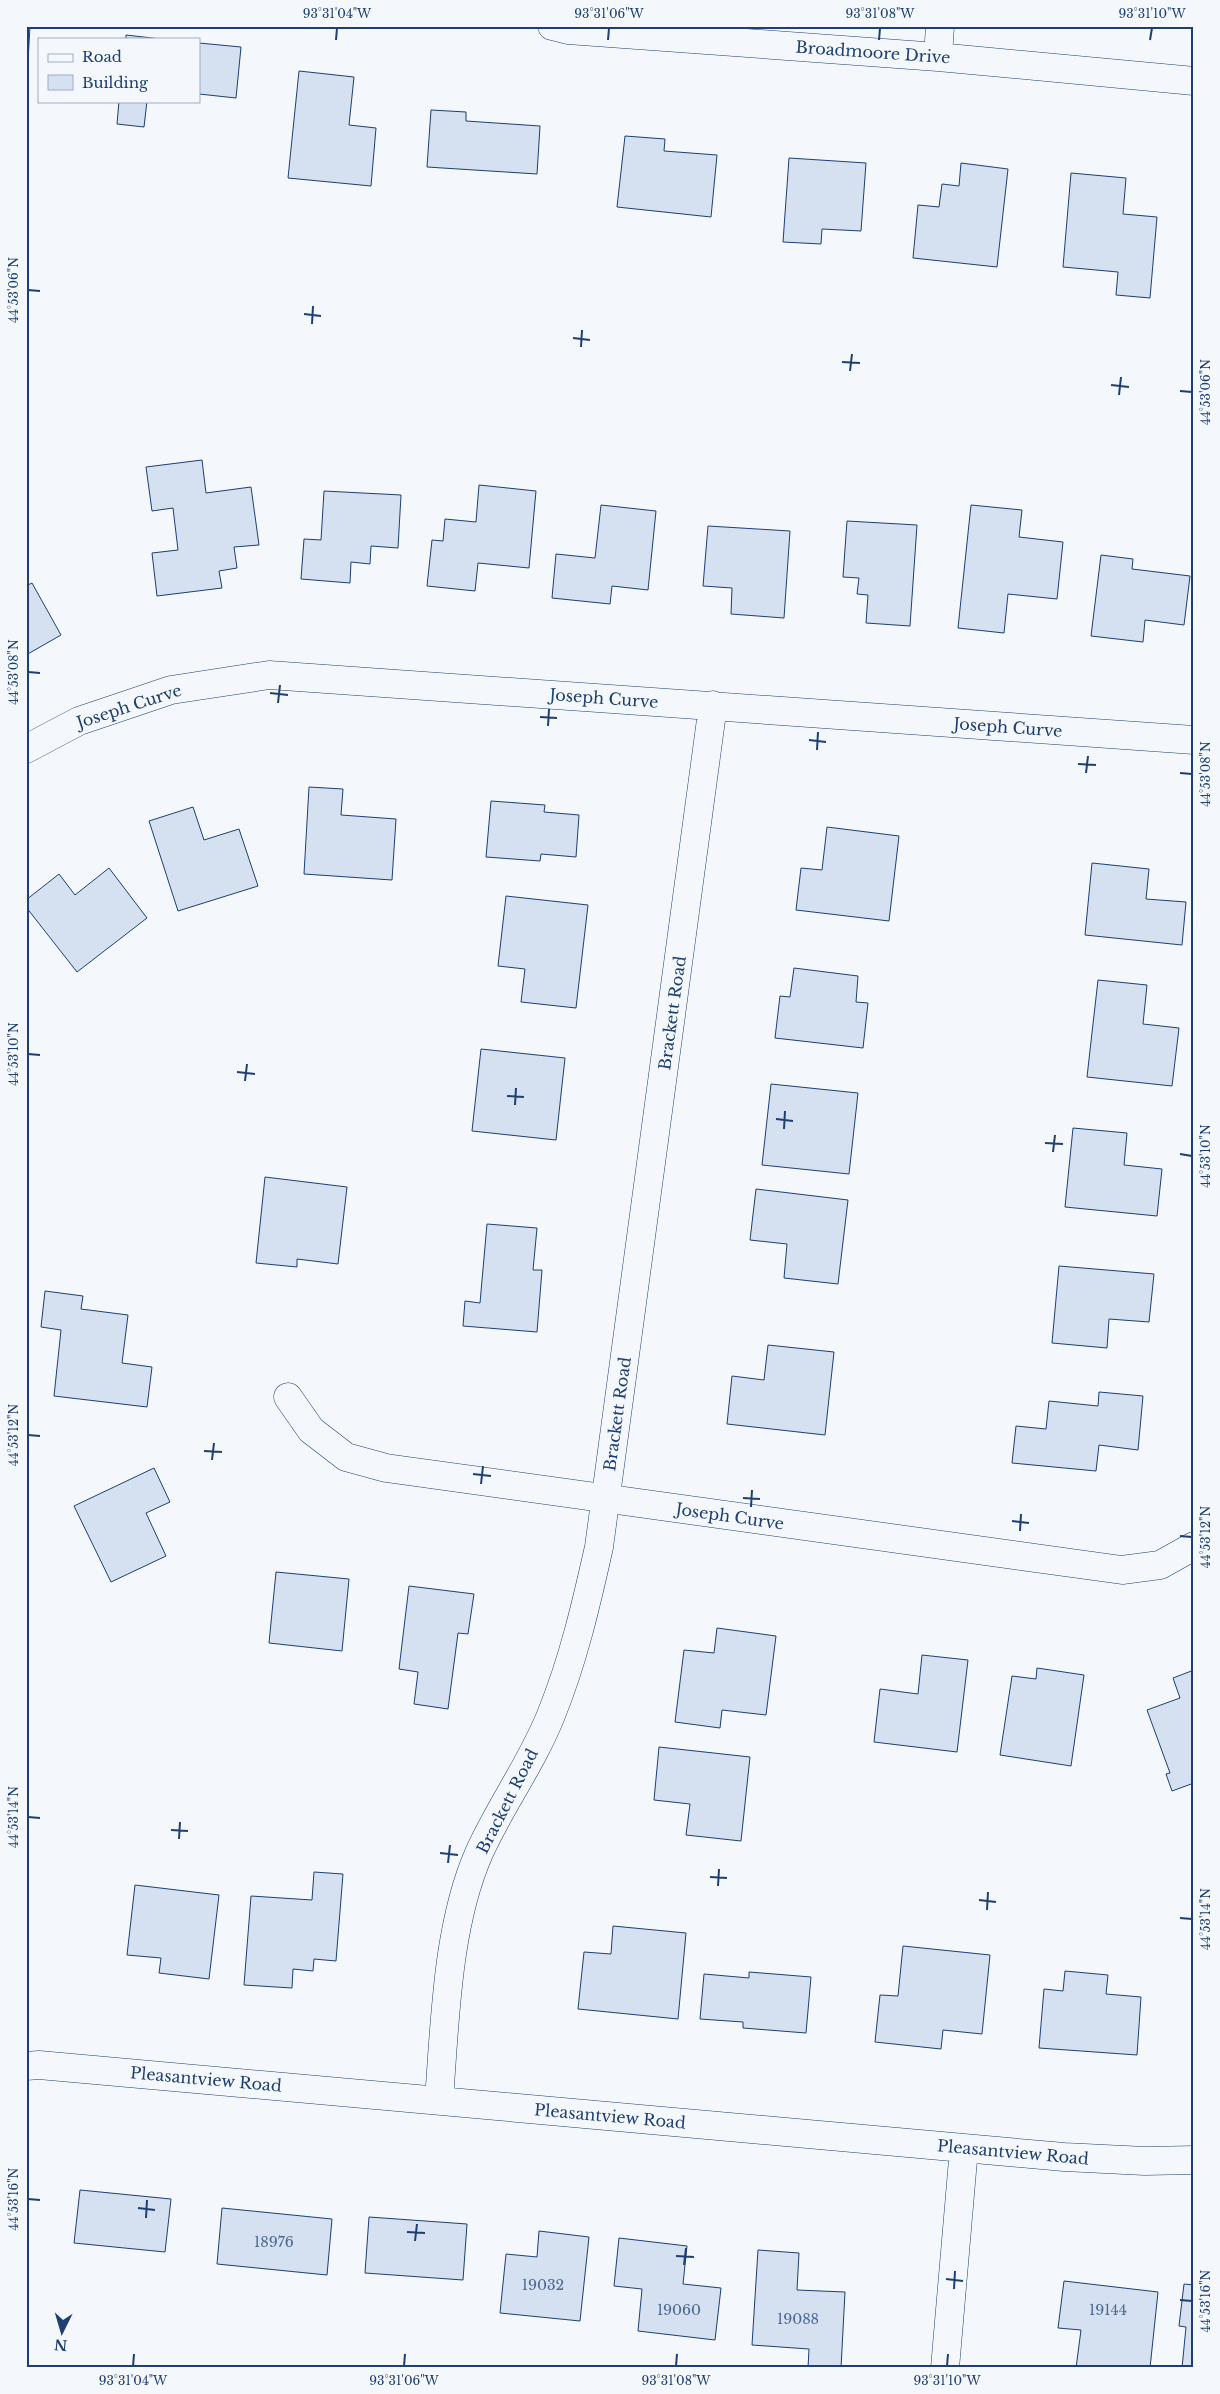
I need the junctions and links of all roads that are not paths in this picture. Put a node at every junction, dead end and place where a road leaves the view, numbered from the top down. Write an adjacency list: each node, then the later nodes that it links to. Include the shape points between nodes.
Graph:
1 (552, 26): 3 (street, Broadmoore Drive, via 568,30)
2 (940, 26): 3 (street)
3 (938, 57): 4 (street, Broadmoore Drive)
4 (1194, 81)
5 (713, 706): 6 (street, Joseph Curve); 7 (street, Joseph Curve, via 269,675 171,690 79,721); 9 (street, Brackett Road)
6 (1194, 740)
7 (26, 749)
8 (288, 1397): 9 (street, Joseph Curve, via 311,1430 346,1457 386,1468)
9 (606, 1498): 10 (street, Joseph Curve, via 1122,1570 1160,1565); 12 (street, Brackett Road, via 580,1632 551,1716 479,1854 458,1918)
10 (1194, 1546)
11 (26, 2066): 12 (street, Pleasantview Road, via 39,2064)
12 (439, 2100): 13 (street, Pleasantview Road)
13 (964, 2148): 14 (street, Pleasantview Road, via 1145,2161); 15 (street)
14 (1194, 2160)
15 (945, 2368)

